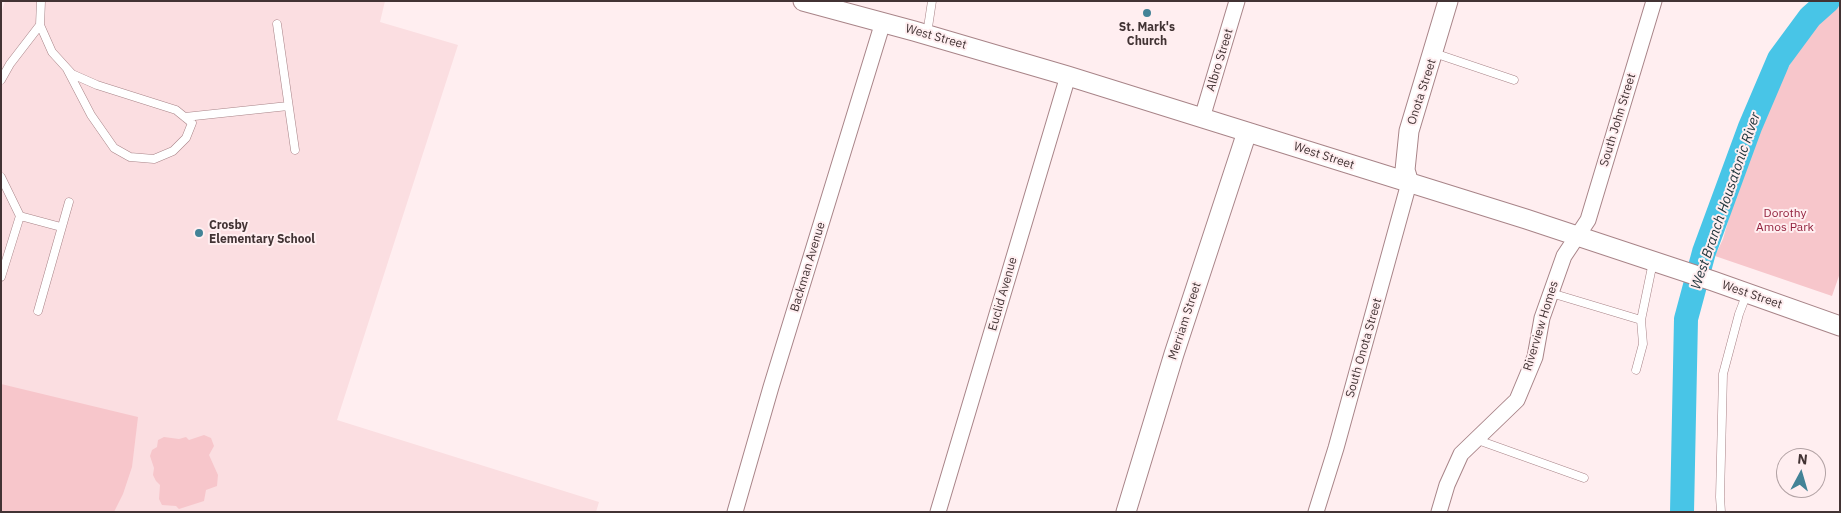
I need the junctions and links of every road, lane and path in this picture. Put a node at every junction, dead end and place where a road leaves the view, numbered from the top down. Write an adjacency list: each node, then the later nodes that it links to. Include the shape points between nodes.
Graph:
1 (41, 1): 9 (lane)
2 (803, 1): 7 (street, West Street)
3 (932, 1): 10 (lane)
4 (1237, 1): 18 (street, Albro Street)
5 (1448, 1): 11 (street, Onota Street)
6 (1654, 1): 26 (street, South John Street, via 1588,220)
7 (883, 22): 10 (street, West Street); 37 (street, Backman Avenue)
8 (277, 24): 16 (lane)
9 (40, 26): 12 (lane, via 52,52); 14 (lane)
10 (927, 34): 13 (street, West Street)
11 (1434, 54): 15 (lane); 22 (street, Onota Street, via 1409,131 1405,170)
12 (67, 69): 17 (lane, via 97,85 176,110); 17 (lane, via 91,115 114,148 130,156 154,158 172,151 186,138 192,123)
13 (1068, 76): 18 (street, West Street); 38 (street, Euclid Avenue)
14 (1, 80)
15 (1514, 80)
16 (288, 106): 17 (lane); 20 (lane)
17 (185, 117)
18 (1202, 118): 19 (street, West Street)
19 (1247, 132): 22 (street, West Street); 39 (street, Merriam Street)
20 (295, 150)
21 (1, 177): 24 (lane)
22 (1410, 183): 26 (street, West Street); 40 (street, South Onota Street)
23 (69, 202): 25 (lane)
24 (20, 216): 25 (lane); 28 (lane)
25 (62, 227): 31 (lane)
26 (1577, 237): 27 (street, West Street); 29 (street, Riverview Homes, via 1564,256)
27 (1653, 262): 30 (street, West Street); 32 (lane)
28 (1, 277)
29 (1551, 293): 32 (lane); 35 (street, Riverview Homes, via 1542,318 1535,357 1517,400)
30 (1747, 293): 33 (street, West Street); 42 (lane, via 1723,374)
31 (38, 311)
32 (1641, 320): 34 (lane, via 1643,344)
33 (1840, 326)
34 (1636, 370)
35 (1475, 439): 36 (lane); 41 (street, Riverview Homes, via 1461,454)
36 (1584, 478)
37 (735, 512)
38 (938, 512)
39 (1126, 512)
40 (1316, 512)
41 (1439, 512)
42 (1721, 512)

